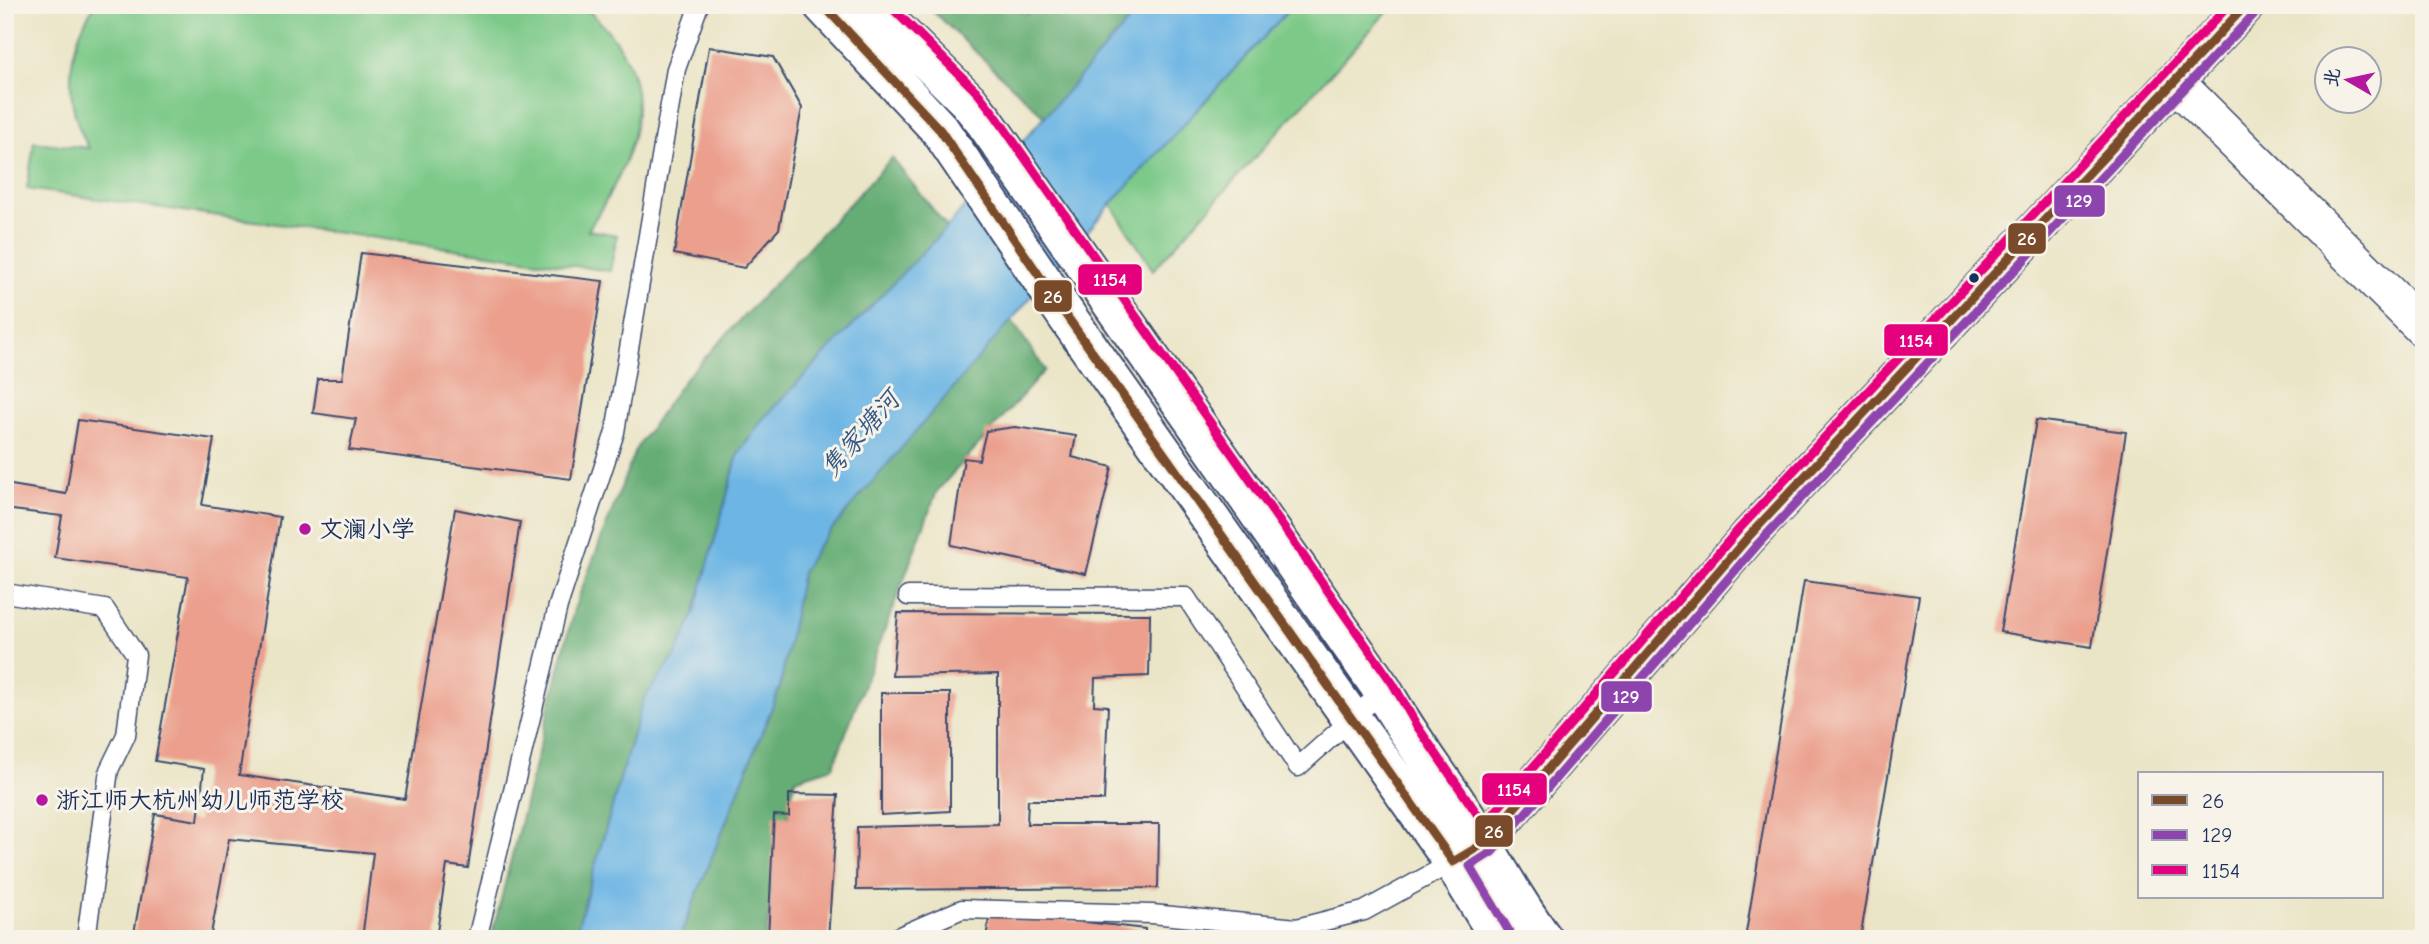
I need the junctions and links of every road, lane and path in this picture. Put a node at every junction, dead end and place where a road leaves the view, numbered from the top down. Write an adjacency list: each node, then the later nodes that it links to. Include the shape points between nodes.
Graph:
1 (699, 5): 14 (lane, via 676,69 615,432 558,606)
2 (823, 5): 10 (street, via 940,130)
3 (871, 5): 9 (street, via 968,101)
4 (2246, 5): 5 (street)
5 (2175, 82): 6 (street); 11 (street, via 1749,537)
6 (2424, 329)
7 (5, 593): 13 (lane, via 105,609 136,655 126,735 110,771)
8 (908, 596): 10 (lane, via 1186,597 1297,767)
9 (1383, 691): 10 (lane); 11 (street)
10 (1351, 719): 11 (street)
11 (1468, 853): 12 (street); 15 (lane, via 1364,912 1297,928 1152,914 962,909)
12 (1527, 936)
13 (86, 939)
14 (477, 939)
15 (893, 939)

